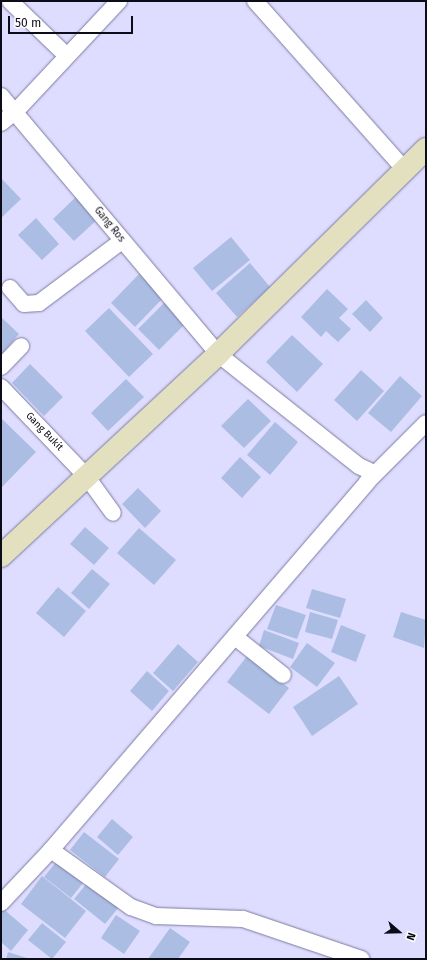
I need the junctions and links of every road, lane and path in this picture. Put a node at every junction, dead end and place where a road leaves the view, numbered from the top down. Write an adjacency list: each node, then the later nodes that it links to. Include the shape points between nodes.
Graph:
1 (10, 1): 4 (street)
2 (119, 1): 4 (street)
3 (255, 1): 9 (street)
4 (66, 55): 6 (street)
5 (1, 96): 6 (street, Gang Ros)
6 (16, 111): 7 (street); 10 (street, Gang Ros)
7 (1, 123)
8 (426, 149): 9 (street)
9 (405, 170): 13 (street)
10 (122, 241): 11 (street, via 40,303 24,304); 13 (street, Gang Ros)
11 (10, 288)
12 (21, 346): 14 (street)
13 (218, 354): 17 (street, Gang Ros, via 359,466); 18 (street)
14 (1, 367)
15 (1, 387): 18 (street, Gang Bukit)
16 (426, 423): 17 (street)
17 (374, 473): 21 (street)
18 (87, 477): 19 (street, Gang Bukit); 20 (street)
19 (113, 513)
20 (1, 556)
21 (235, 637): 22 (street); 23 (street)
22 (283, 675)
23 (51, 850): 24 (street); 25 (street, via 131,907 156,916 243,919)
24 (1, 903)
25 (361, 959)

